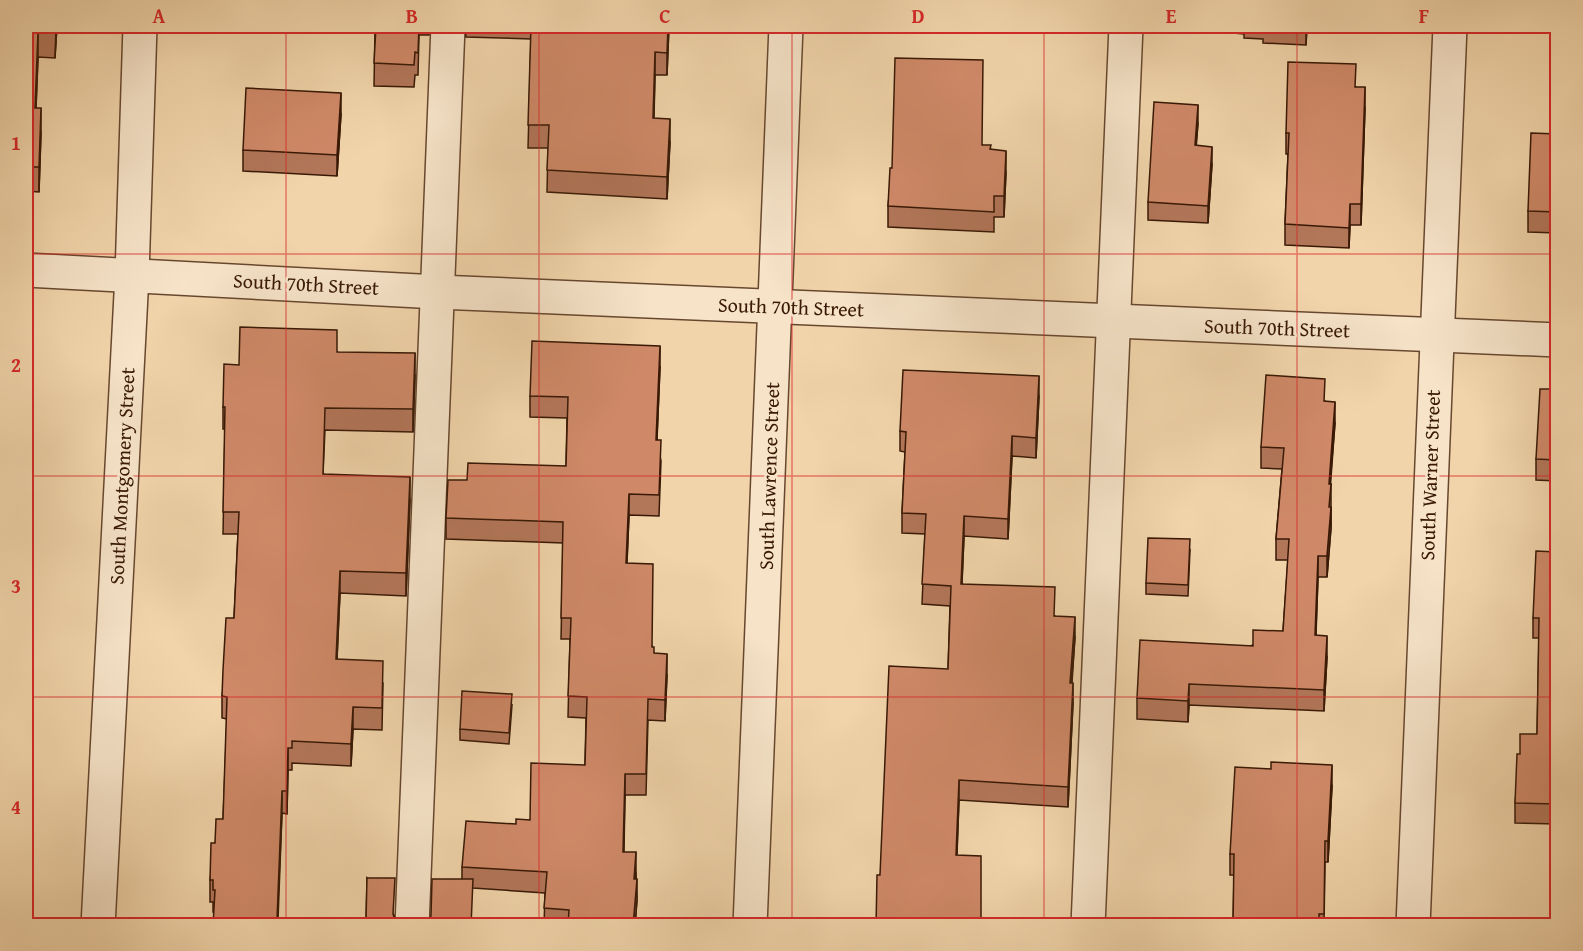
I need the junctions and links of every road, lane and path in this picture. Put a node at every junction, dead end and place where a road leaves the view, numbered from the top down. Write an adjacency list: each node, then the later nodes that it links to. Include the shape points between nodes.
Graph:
1 (140, 26): 7 (street, South Montgomery Street)
2 (448, 26): 8 (street)
3 (786, 26): 9 (street, South Lawrence Street)
4 (1126, 26): 10 (street)
5 (1450, 26): 11 (street, South Warner Street)
6 (26, 270): 7 (street, South 70th Street)
7 (132, 274): 8 (street, South 70th Street); 13 (street, South Montgomery Street)
8 (438, 292): 9 (street, South 70th Street); 14 (street)
9 (776, 306): 10 (street, South 70th Street); 15 (street, South Lawrence Street)
10 (1114, 321): 11 (street, South 70th Street); 16 (street)
11 (1436, 334): 12 (street, South 70th Street); 17 (street, South Warner Street)
12 (1557, 340)
13 (98, 926)
14 (412, 926)
15 (750, 926)
16 (1088, 926)
17 (1413, 926)

